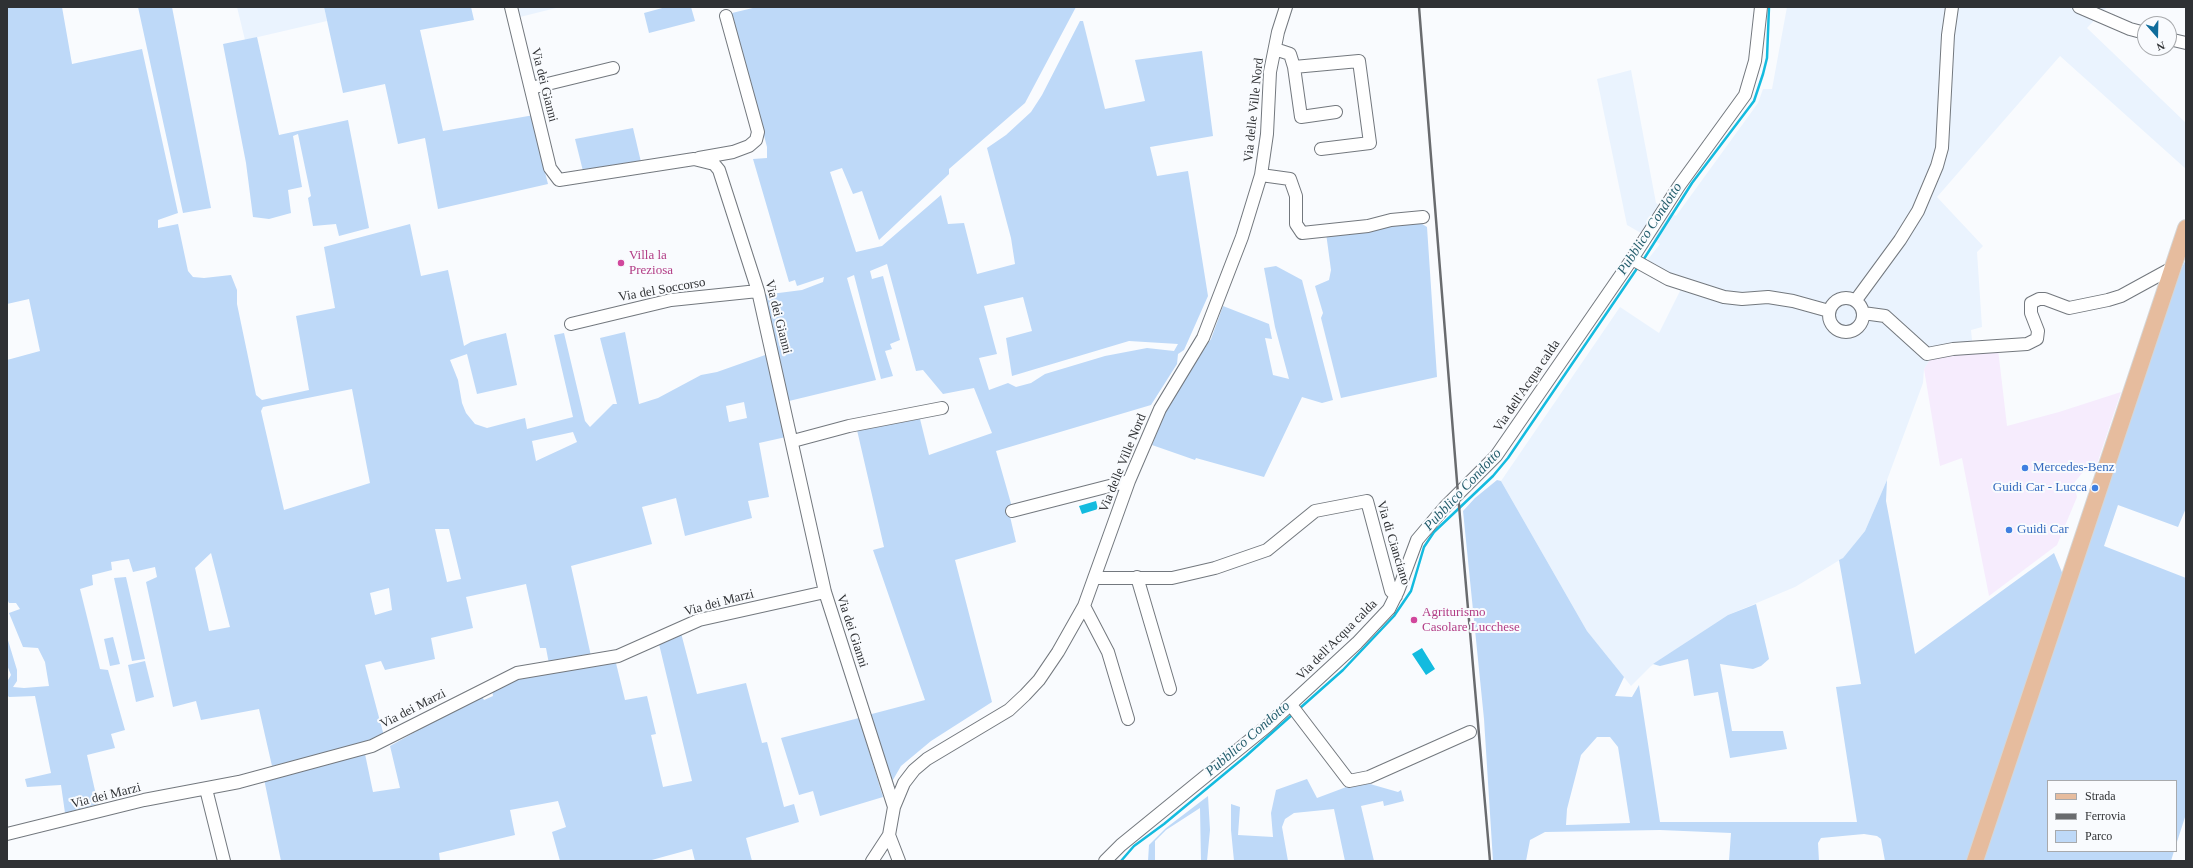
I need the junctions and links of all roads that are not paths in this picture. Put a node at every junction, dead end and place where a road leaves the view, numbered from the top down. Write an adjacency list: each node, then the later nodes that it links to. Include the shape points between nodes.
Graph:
1 (511, 7): 11 (street, Via dei Gianni)
2 (1286, 7): 8 (street, Via delle Ville Nord)
3 (1761, 7): 19 (street, Via dell'Acqua calda, via 1755,61 1745,95 1678,186)
4 (1952, 7): 21 (street, via 1948,35 1942,148 1937,166 1918,211)
5 (2079, 7): 7 (street)
6 (726, 16): 14 (street, via 758,132 756,140 749,146 733,152)
7 (2137, 31)
8 (1275, 49): 9 (street, via 1290,54); 15 (street, Via delle Ville Nord, via 1270,72 1267,134)
9 (1294, 67): 12 (street, via 1301,117); 13 (street, via 1359,61 1370,143)
10 (614, 68): 11 (street)
11 (530, 88): 14 (street, Via dei Gianni, via 550,168 559,180)
12 (1336, 112)
13 (1321, 149)
14 (694, 159): 20 (street, Via dei Gianni, via 714,164 719,170)
15 (1261, 175): 16 (street, via 1290,179 1296,196 1296,224 1302,233); 27 (street, Via delle Ville Nord, via 1242,237 1203,338 1160,409)
16 (1423, 217)
17 (2186, 228): 18 (main road)
18 (2179, 258): 23 (street, via 2121,296 2108,300 2069,308 2045,299 2031,302 2038,331 2037,339 2027,344 1953,349 1927,354 1885,316); 46 (main road)
19 (1638, 263): 22 (street, via 1668,278 1724,297 1768,297); 32 (street, Via dell'Acqua calda, via 1496,456 1417,540)
20 (758, 291): 24 (street, Via del Soccorso, via 671,300); 26 (street, Via dei Gianni)
21 (1856, 300): 22 (street, via 1839,298 1834,301); 23 (street)
22 (1829, 311): 23 (street, via 1828,317 1833,327 1844,332 1856,329 1863,320)
23 (1863, 314)
24 (571, 324)
25 (942, 408): 26 (street, via 849,426)
26 (793, 441): 31 (street, Via dei Gianni)
27 (1129, 481): 28 (street); 30 (street, Via delle Ville Nord)
28 (1012, 511)
29 (1137, 577): 30 (street, Via di Cianciano); 32 (street, Via di Cianciano, via 1172,578 1215,568 1267,550 1315,511 1367,501 1391,591); 34 (street)
30 (1094, 578): 33 (street, Via delle Ville Nord)
31 (825, 592): 38 (street, Via dei Marzi, via 699,620 618,656 517,673 372,746); 39 (street, Via dei Gianni)
32 (1396, 596): 35 (street, Via dell'Acqua calda, via 1389,609)
33 (1084, 606): 36 (street, via 1108,652); 39 (street, Via delle Ville Nord, via 1058,652 1025,695 1009,710 927,759 904,783)
34 (1170, 689)
35 (1292, 707): 37 (street, via 1349,781 1369,777); 45 (street, Via dell'Acqua calda, via 1121,845)
36 (1128, 719)
37 (1470, 732)
38 (206, 789): 40 (street, Via dei Marzi, via 144,800); 42 (street)
39 (894, 807): 41 (street, Via delle Ville Nord)
40 (7, 834)
41 (889, 835): 43 (street, Via delle Ville Nord); 44 (street)
42 (224, 861)
43 (872, 861)
44 (899, 861)
45 (1105, 861)
46 (1975, 861)

